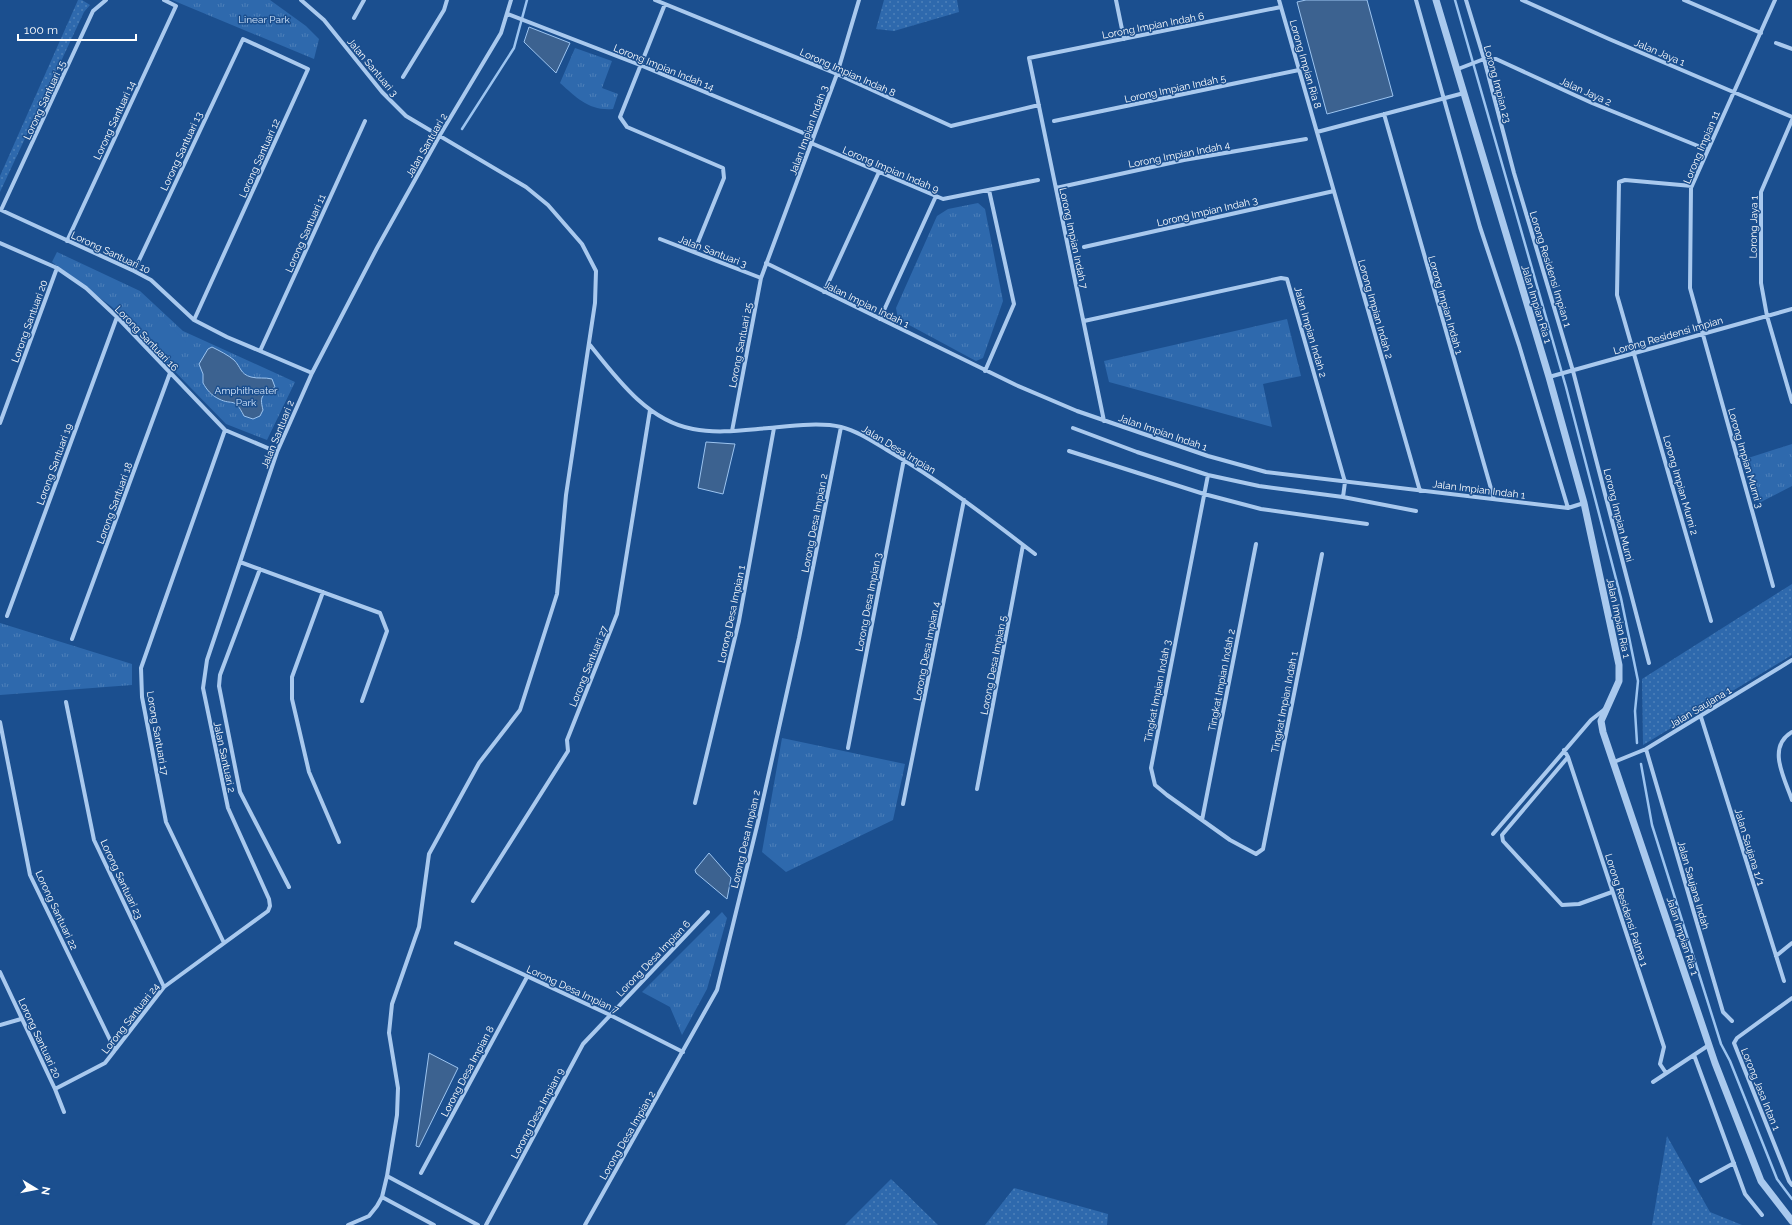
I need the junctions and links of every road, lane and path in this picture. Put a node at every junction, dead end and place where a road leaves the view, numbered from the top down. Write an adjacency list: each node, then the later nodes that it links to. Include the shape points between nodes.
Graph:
1 (106, 0): 56 (street, Lorong Santuari 15, via 93,11)
2 (164, 0): 58 (street, Lorong Santuari 14, via 176,6)
3 (301, 0): 43 (street, Jalan Santuari 3, via 324,20 387,97 406,116)
4 (364, 0): 20 (street)
5 (447, 0): 32 (street, via 444,10)
6 (511, 0): 19 (street, Jalan Santuari 2)
7 (655, 0): 17 (street, Lorong Impian Indah 8)
8 (859, 0): 31 (street, Jalan Impian Indah 3)
9 (1116, 0): 23 (street)
10 (1279, 0): 18 (street, Lorong Impian Ria 8)
11 (1416, 0): 35 (street)
12 (1436, 0): 29 (street, Jalan Impian Ria 1)
13 (1466, 0): 27 (street, Lorong Impian 23)
14 (1522, 0): 33 (street, Jalan Jaya 1)
15 (1684, 0): 21 (street)
16 (1775, 0): 21 (street, Lorong Impian 11)
17 (665, 4): 28 (street); 31 (street, Lorong Impian Indah 8)
18 (1281, 7): 23 (street, Lorong Impian Indah 6); 30 (street, Lorong Impian Ria 8)
19 (508, 14): 28 (street, Lorong Impian Indah 14); 43 (street, Jalan Santuari 2, via 501,33)
20 (354, 18)
21 (1761, 33): 33 (street, Lorong Impian 11)
22 (243, 39): 64 (street, Lorong Santuari 13); 71 (street, Lorong Santuari 12, via 308,69)
23 (1124, 39): 26 (street, Lorong Impian Indah 6)
24 (1776, 43): 25 (street)
25 (1792, 49)
26 (1029, 58): 36 (street, Lorong Impian Indah 7)
27 (1484, 59): 29 (street); 47 (street, Jalan Jaya 2, via 1496,59 1592,103); 49 (street, Lorong Impian 23)
28 (640, 65): 44 (street, Lorong Impian Indah 14); 61 (street, via 620,117 627,127 723,168 724,178)
29 (1458, 69): 34 (street, Jalan Impian Ria 1)
30 (1299, 70): 41 (street, Lorong Impian Indah 5); 42 (street, Lorong Impian Ria 8)
31 (836, 74): 36 (street, Lorong Impian Indah 8, via 951,126); 44 (street, Jalan Impian Indah 3)
32 (403, 77)
33 (1735, 91): 38 (street, Jalan Jaya 1); 47 (street, Lorong Impian 11)
34 (1464, 93): 35 (street); 81 (street, Jalan Impian Ria 1)
35 (1443, 98): 37 (street); 102 (street, via 1480,227)
36 (1039, 105): 52 (street, Lorong Impian Indah 7)
37 (1384, 114): 42 (street); 99 (street, Lorong Impian Indah 1)
38 (1792, 117)
39 (1792, 120): 68 (street, Lorong Jaya 1, via 1761,192 1761,283)
40 (365, 121): 75 (street, Lorong Santuari 11)
41 (1054, 121)
42 (1317, 132): 54 (street, Lorong Impian Indah 2)
43 (440, 135): 74 (street, Jalan Santuari 3, via 526,187 548,205 582,244 596,271); 80 (street, Jalan Santuari 2)
44 (813, 137): 46 (street, Jalan Impian Indah 3)
45 (1306, 139): 52 (street, Lorong Impian Indah 4, via 1184,160)
46 (811, 143): 48 (street, Lorong Impian Indah 9); 62 (street, Jalan Impian Indah 3)
47 (1708, 150): 51 (street, Lorong Impian 11)
48 (879, 172): 55 (street, Lorong Impian Indah 9); 66 (street)
49 (1514, 173): 78 (street, Lorong Residensi Impian 1)
50 (1038, 180): 53 (street, Lorong Impian Indah 9)
51 (1692, 186): 73 (street, Lorong Impian 11, via 1690,288); 76 (street, Lorong Impian Murni 2, via 1625,180 1619,182 1617,295)
52 (1056, 188): 72 (street, Lorong Impian Indah 7)
53 (990, 190): 55 (street, Lorong Impian Indah 9, via 943,199); 77 (street, via 1014,304)
54 (1334, 191): 60 (street, Lorong Impian Indah 3); 96 (street, Lorong Impian Indah 2)
55 (936, 196): 70 (street)
56 (1, 210): 58 (street, Lorong Santuari 10)
57 (660, 239): 61 (street, Jalan Santuari 3)
58 (67, 240): 64 (street, Lorong Santuari 10)
59 (0, 243): 63 (street, Lorong Santuari 16)
60 (1084, 247)
61 (694, 252): 65 (street, Jalan Santuari 3)
62 (766, 263): 65 (street, Lorong Santuari 25); 66 (street, Jalan Impian Indah 1)
63 (57, 268): 69 (street, Lorong Santuari 16, via 86,288); 85 (street, Lorong Santuari 20)
64 (134, 270): 71 (street, Lorong Santuari 10, via 151,280)
65 (761, 278): 90 (street, Lorong Santuari 25)
66 (824, 292): 70 (street, Jalan Impian Indah 1)
67 (1792, 309): 68 (street, Lorong Residensi Impian)
68 (1767, 316): 73 (street, Lorong Residensi Impian); 82 (street, Lorong Jaya 1)
69 (117, 317): 79 (street, Lorong Santuari 16); 113 (street, Lorong Santuari 19)
70 (880, 319): 77 (street, Jalan Impian Indah 1)
71 (194, 320): 75 (street, Lorong Santuari 10, via 227,338)
72 (1084, 321): 84 (street, Lorong Impian Indah 7); 95 (street, Jalan Impian Indah 2, via 1280,278 1287,279)
73 (1702, 334): 76 (street, Lorong Residensi Impian); 111 (street, Lorong Impian Murni 3)
74 (590, 345): 83 (street, Jalan Desa Impian); 165 (street, Jalan Santuari 3, via 566,496 557,594 520,710 480,763 429,854 419,927 392,1004 389,1033 398,1088 398,1108)
75 (260, 351): 80 (street, Lorong Santuari 10)
76 (1634, 353): 78 (street, Lorong Residensi Impian); 114 (street, Lorong Impian Murni 2)
77 (985, 371): 84 (street, Jalan Impian Indah 1)
78 (1573, 371): 81 (street, Lorong Residensi Impian); 117 (street, Lorong Impian Murni)
79 (170, 373): 89 (street, Lorong Santuari 16); 115 (street, Lorong Santuari 18)
80 (312, 373): 92 (street, Jalan Santuari 2)
81 (1549, 377): 101 (street, Jalan Impian Ria 1)
82 (1792, 402)
83 (650, 410): 90 (street, Jalan Desa Impian, via 692,429); 139 (street, Lorong Santuari 27, via 617,614 567,740 568,751)
84 (1104, 420): 95 (street, Jalan Impian Indah 1, via 1208,456 1266,472)
85 (0, 423)
86 (841, 427): 87 (street, Jalan Desa Impian, via 803,425); 93 (street, Jalan Desa Impian, via 860,434); 157 (street, Lorong Desa Impian 2, via 796,653 717,990)
87 (774, 428): 90 (street, Jalan Desa Impian); 131 (street, Lorong Desa Impian 1, via 739,621)
88 (1073, 428): 94 (street)
89 (225, 430): 92 (street, Lorong Santuari 16); 142 (street, Lorong Santuari 17, via 141,668 142,697 166,822)
90 (732, 431)
91 (1069, 451): 97 (street)
92 (277, 452): 109 (street, Jalan Santuari 2)
93 (904, 460): 100 (street, Jalan Desa Impian); 124 (street, Lorong Desa Impian 3)
94 (1208, 475): 97 (street, Tingkat Impian Indah 3); 98 (street, via 1259,486)
95 (1345, 482): 96 (street, Jalan Impian Indah 1); 98 (street, Jalan Impian Indah 2)
96 (1420, 491): 99 (street, Jalan Impian Indah 1)
97 (1204, 494): 104 (street, via 1261,509); 133 (street, Tingkat Impian Indah 3, via 1151,768 1155,785)
98 (1343, 497): 103 (street)
99 (1494, 499): 102 (street, Jalan Impian Indah 1)
100 (964, 500): 105 (street, Jalan Desa Impian); 132 (street, Lorong Desa Impian 4)
101 (1584, 503): 102 (street, Jalan Impian Indah 1); 120 (street, Jalan Impian Ria 1, via 1619,665 1619,681)
102 (1568, 508)
103 (1416, 511)
104 (1367, 524)
105 (1023, 544): 107 (street, Jalan Desa Impian); 129 (street, Lorong Desa Impian 5)
106 (1256, 544): 133 (street, Tingkat Impian Indah 2)
107 (1035, 554)
108 (1322, 554): 136 (street, Tingkat Impian Indah 1, via 1263,848)
109 (240, 562): 110 (street); 140 (street, Jalan Santuari 2, via 207,660 203,688 228,808)
110 (260, 569): 112 (street); 137 (street, via 220,675 219,686 240,792)
111 (1773, 586)
112 (323, 592): 118 (street, via 380,613 383,619 387,631); 135 (street, via 292,677 291,688 309,772)
113 (7, 616)
114 (1711, 621)
115 (72, 639)
116 (1792, 660): 121 (street, Jalan Saujana 1)
117 (1649, 663)
118 (362, 701)
119 (66, 702): 149 (street, Lorong Santuari 23, via 94,840)
120 (1606, 709): 125 (street, via 1590,720); 128 (street, Jalan Impian Ria 1, via 1601,721)
121 (1701, 717): 126 (street, Jalan Saujana 1); 145 (street, Jalan Saujana 1/1)
122 (0, 722): 156 (street, Lorong Santuari 22, via 30,875)
123 (1792, 732): 130 (street, via 1779,746 1778,760)
124 (848, 748)
125 (1564, 750): 127 (street, Lorong Residensi Palma 1); 134 (street)
126 (1646, 750): 128 (street, Jalan Saujana 1); 153 (street, Jalan Saujana Indah, via 1723,1012)
127 (1568, 757): 138 (street, Lorong Residensi Palma 1); 138 (street, via 1502,835 1503,841 1562,905 1579,904)
128 (1614, 762): 155 (street, Jalan Impian Ria 1)
129 (977, 789)
130 (1792, 800)
131 (695, 803)
132 (903, 804)
133 (1202, 820): 136 (street, Tingkat Impian Indah 3, via 1230,840 1256,854)
134 (1493, 834)
135 (339, 842)
136 (1260, 852)
137 (289, 887)
138 (1612, 892): 159 (street, Lorong Residensi Palma 1, via 1664,1047 1660,1064)
139 (473, 901)
140 (270, 906): 142 (street, Lorong Santuari 24, via 268,911)
141 (708, 912): 151 (street, Lorong Desa Impian 6)
142 (224, 943): 149 (street, Lorong Santuari 24)
143 (456, 943): 147 (street, Lorong Desa Impian 7)
144 (1792, 944): 145 (street)
145 (1776, 956): 148 (street, Jalan Saujana 1/1)
146 (0, 972): 152 (street, Lorong Santuari 20)
147 (527, 977): 151 (street, Lorong Desa Impian 7); 164 (street, Lorong Desa Impian 8)
148 (1784, 981)
149 (164, 987): 156 (street, Lorong Santuari 24)
150 (1792, 998): 167 (street, Lorong Jasa Intan 1, via 1737,1038 1734,1044)
151 (610, 1015): 157 (street, Lorong Desa Impian 7); 174 (street, Lorong Desa Impian 9, via 583,1044)
152 (21, 1019): 154 (street); 161 (street, Lorong Santuari 20)
153 (1732, 1021)
154 (0, 1025)
155 (1709, 1045): 158 (street); 170 (street, Jalan Impian Ria 1, via 1761,1181)
156 (115, 1050): 161 (street, Lorong Santuari 24, via 105,1063)
157 (683, 1052): 175 (street, Lorong Desa Impian 2)
158 (1694, 1055): 159 (street); 163 (street)
159 (1666, 1073): 160 (street)
160 (1653, 1082)
161 (55, 1089): 162 (street, Lorong Santuari 20)
162 (64, 1112)
163 (1734, 1163): 166 (street); 169 (street, via 1745,1194)
164 (422, 1173)
165 (388, 1176): 168 (street, Jalan Santuari 3); 173 (street)
166 (1701, 1181)
167 (1792, 1185)
168 (382, 1197): 171 (street, Jalan Santuari 3, via 369,1216); 172 (street)
169 (1762, 1215)
170 (1792, 1221)
171 (348, 1225)
172 (434, 1225)
173 (478, 1225)
174 (486, 1225)
175 (585, 1225)

